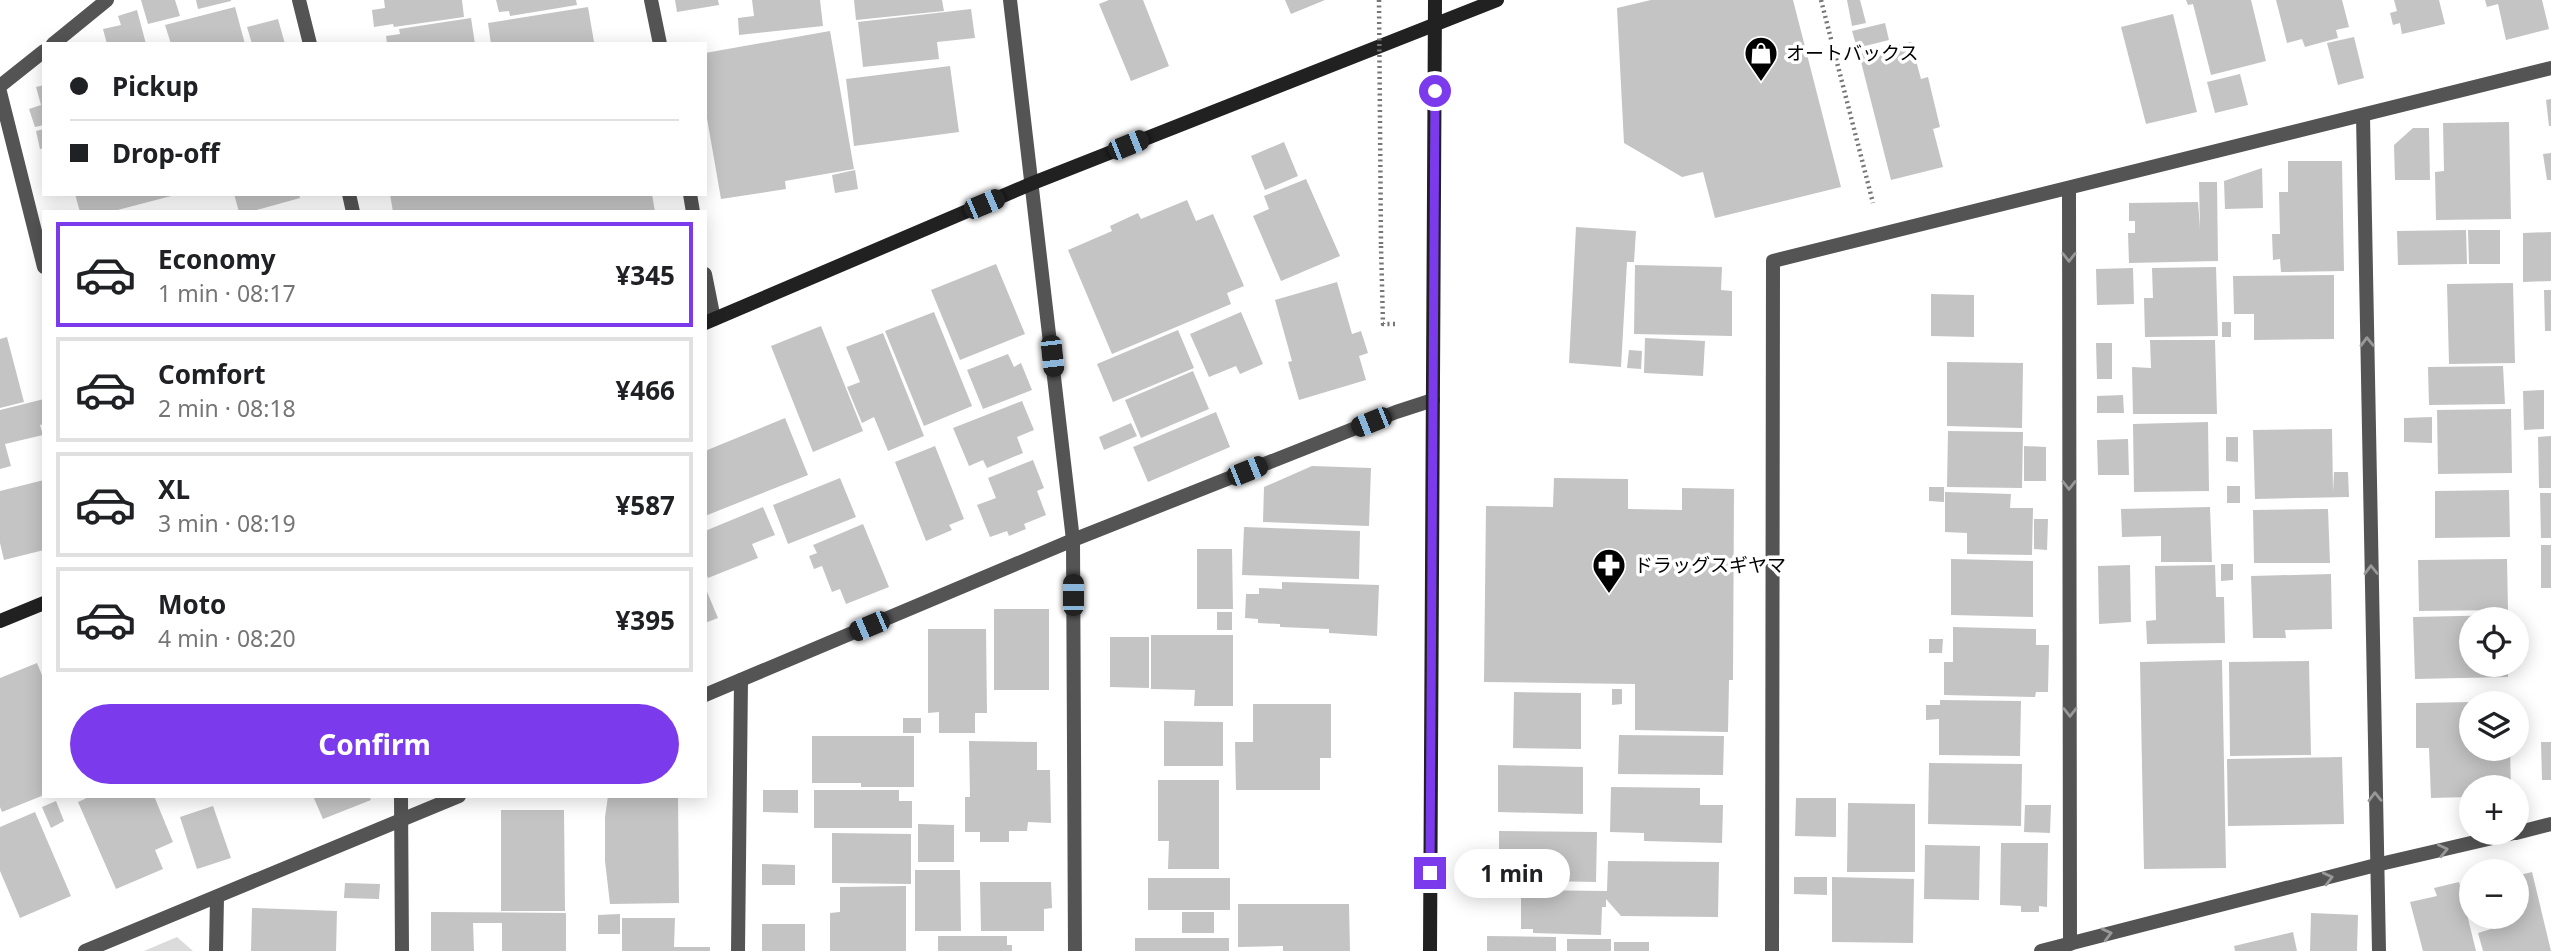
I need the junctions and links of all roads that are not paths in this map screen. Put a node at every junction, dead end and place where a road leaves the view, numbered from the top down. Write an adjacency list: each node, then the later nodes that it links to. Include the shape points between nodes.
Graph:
1 (107, 0): 8 (street)
2 (299, 0): 9 (street)
3 (651, 0): 10 (street)
4 (1010, 0): 15 (street)
5 (1435, 0): 7 (street)
6 (1497, 0): 7 (street)
7 (1435, 22): 15 (street); 20 (street)
8 (55, 42)
9 (310, 42)
10 (660, 42)
11 (42, 53): 13 (street)
12 (2551, 68): 14 (street)
13 (0, 89): 17 (street)
14 (2363, 117): 16 (street); 32 (street, one-way to 14)
15 (1033, 183): 19 (street); 21 (street)
16 (2069, 189): 34 (street, one-way to 34); 41 (street, via 1773,261)
17 (42, 259)
18 (707, 298): 19 (street)
19 (709, 321)
20 (1433, 400): 21 (street); 40 (street)
21 (1073, 540): 24 (street); 39 (street)
22 (42, 604): 23 (street)
23 (0, 621)
24 (741, 680): 25 (street); 38 (street)
25 (707, 694)
26 (401, 798): 28 (street)
27 (454, 798): 28 (street)
28 (400, 821): 33 (street); 37 (street)
29 (2551, 824): 30 (street)
30 (2529, 830)
31 (2463, 845): 32 (street, one-way to 31)
32 (2376, 865): 34 (street, one-way to 32); 43 (street)
33 (217, 897): 35 (street); 36 (street)
34 (2070, 944): 42 (street)
35 (85, 951)
36 (216, 951)
37 (402, 951)
38 (738, 951)
39 (1075, 951)
40 (1430, 951)
41 (1772, 951)
42 (2041, 951)
43 (2379, 951)

